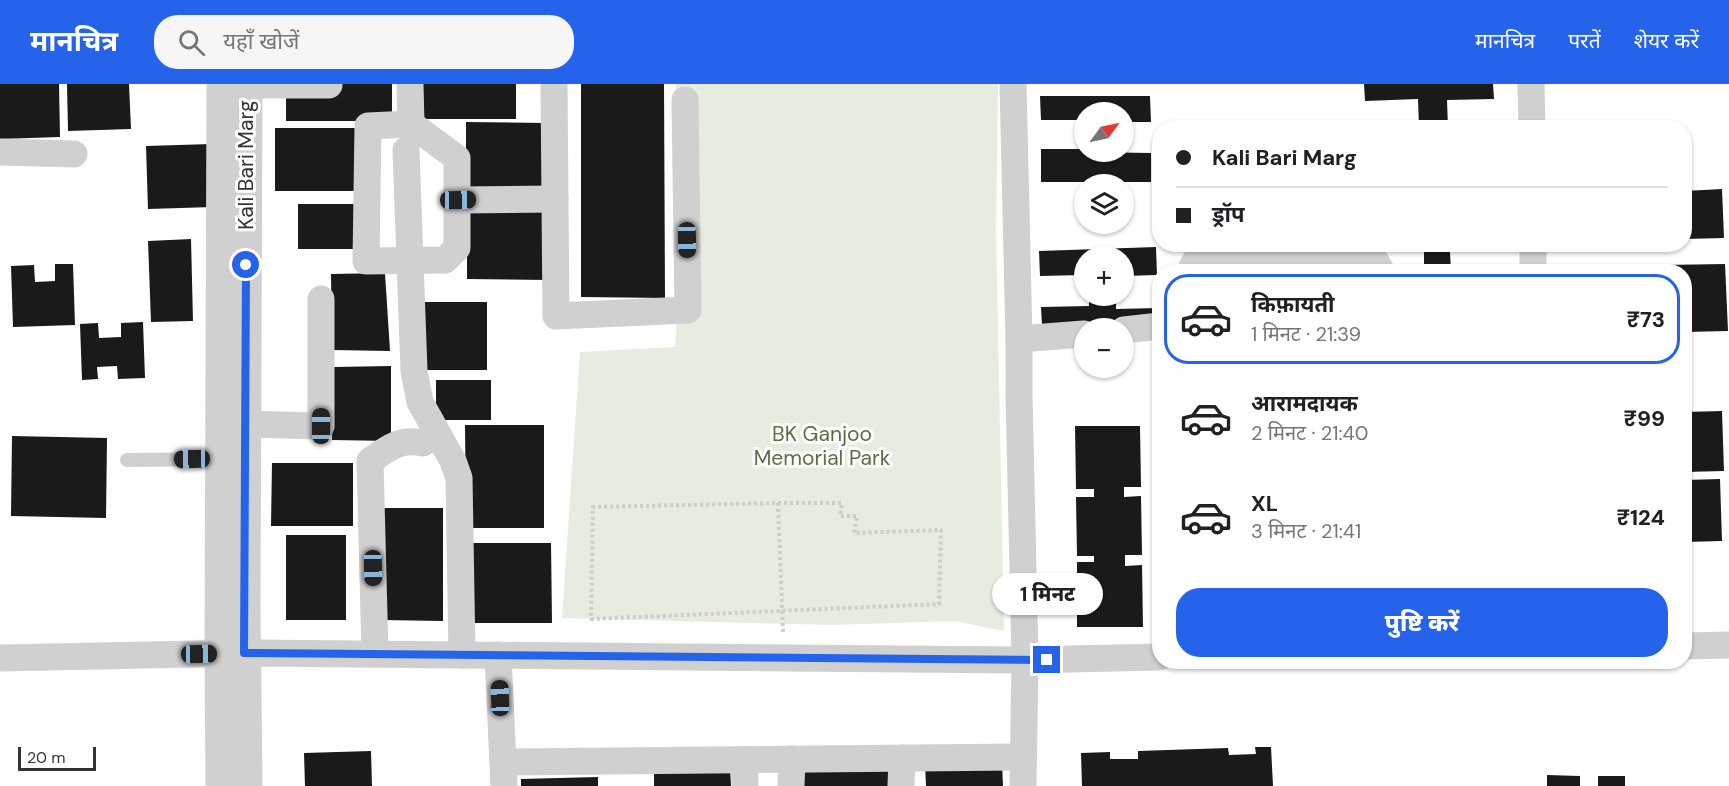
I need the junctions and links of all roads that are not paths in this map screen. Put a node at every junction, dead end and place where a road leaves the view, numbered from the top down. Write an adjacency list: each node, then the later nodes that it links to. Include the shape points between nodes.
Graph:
1 (239, 84): 6 (street); 25 (street, Kali Bari Marg)
2 (410, 84): 9 (street)
3 (554, 84): 13 (street)
4 (1013, 84): 24 (street)
5 (1531, 84): 8 (street)
6 (329, 85)
7 (686, 100): 13 (street, via 688,310 556,316)
8 (1532, 120)
9 (411, 124): 14 (street, via 457,158); 17 (street, via 368,126 366,261)
10 (406, 150): 17 (street)
11 (0, 153): 12 (street)
12 (74, 154)
13 (555, 199): 14 (street)
14 (458, 200): 17 (street, via 457,248 445,260)
15 (1206, 252): 18 (street)
16 (1248, 252): 19 (street, via 1365,255)
17 (410, 261): 33 (street, via 414,371 420,402 459,478)
18 (1193, 264)
19 (1377, 264)
20 (321, 299): 25 (street, via 321,426)
21 (1152, 327): 22 (street)
22 (1134, 329)
23 (1074, 335): 24 (street)
24 (1019, 339): 37 (street)
25 (238, 407): 27 (street, Kali Bari Marg)
26 (423, 443): 32 (street, via 409,440 370,461)
27 (233, 458): 28 (lane); 31 (street, Kali Bari Marg)
28 (127, 460)
29 (1729, 645): 30 (street)
30 (1692, 646)
31 (233, 653): 32 (street); 36 (street); 43 (street, Kali Bari Marg); 44 (street, Kali Bari Marg)
32 (375, 654): 33 (street)
33 (462, 655): 34 (street)
34 (498, 655): 37 (street); 42 (street)
35 (1152, 657): 37 (street)
36 (0, 658)
37 (1024, 660): 38 (street)
38 (1023, 757): 39 (street); 47 (street)
39 (902, 758): 40 (street); 46 (street)
40 (792, 759): 41 (street); 45 (street)
41 (744, 773): 42 (street)
42 (503, 774)
43 (222, 786)
44 (246, 786)
45 (790, 786)
46 (901, 786)
47 (1023, 786)

